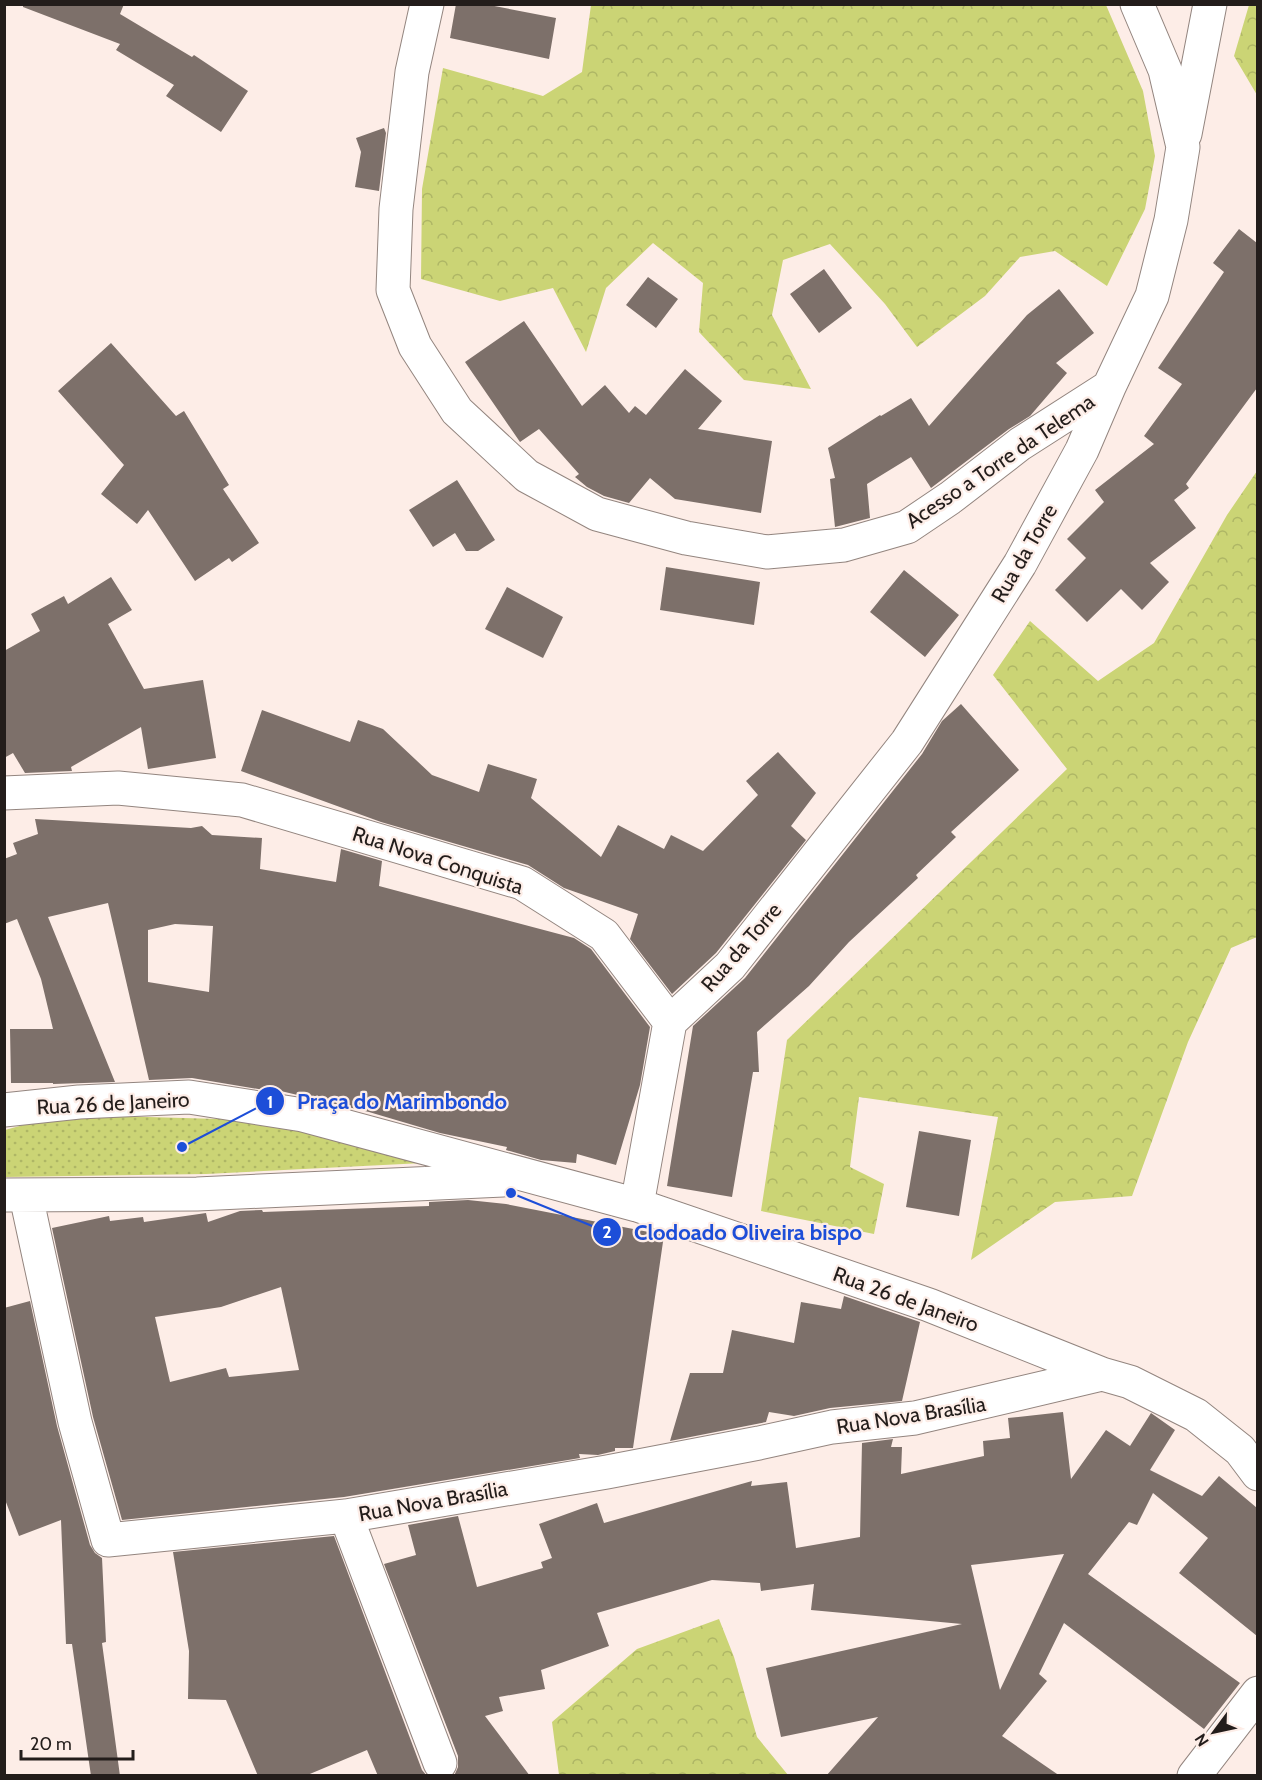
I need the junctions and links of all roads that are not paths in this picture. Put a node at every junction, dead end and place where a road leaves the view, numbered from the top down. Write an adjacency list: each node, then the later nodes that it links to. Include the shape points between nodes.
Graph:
1 (427, 4): 5 (street, Acesso a Torre da Telema, via 412,72 396,209 393,290 416,346 457,411 527,476 597,514 686,538 767,552 844,545 907,527 1020,444)
2 (1137, 4): 4 (street, Rua da Torre, via 1165,70)
3 (1210, 4): 4 (street)
4 (1183, 147): 5 (street, Rua da Torre, via 1171,220 1152,296)
5 (1109, 387): 7 (street, Rua da Torre, via 1082,450 1020,564 908,742 730,966)
6 (4, 793): 7 (street, Rua Nova Conquista, via 118,788 242,800 522,884 604,936)
7 (670, 1022): 11 (street)
8 (4, 1110): 9 (street, Rua 26 de Janeiro, via 189,1097 303,1115)
9 (535, 1179): 10 (street, Rua 26 de Janeiro, via 197,1194); 11 (street, Rua 26 de Janeiro)
10 (15, 1196): 14 (street, Rua Nova Brasília, via 108,1540)
11 (637, 1205): 12 (street, Rua 26 de Janeiro, via 929,1305)
12 (1102, 1374): 13 (street, Rua 26 de Janeiro, via 1130,1382 1196,1415 1240,1450); 14 (street, Rua Nova Brasília, via 915,1418 832,1427 607,1472)
13 (1257, 1474)
14 (346, 1516): 16 (street)
15 (1257, 1693): 17 (street)
16 (440, 1763)
17 (1194, 1776)

